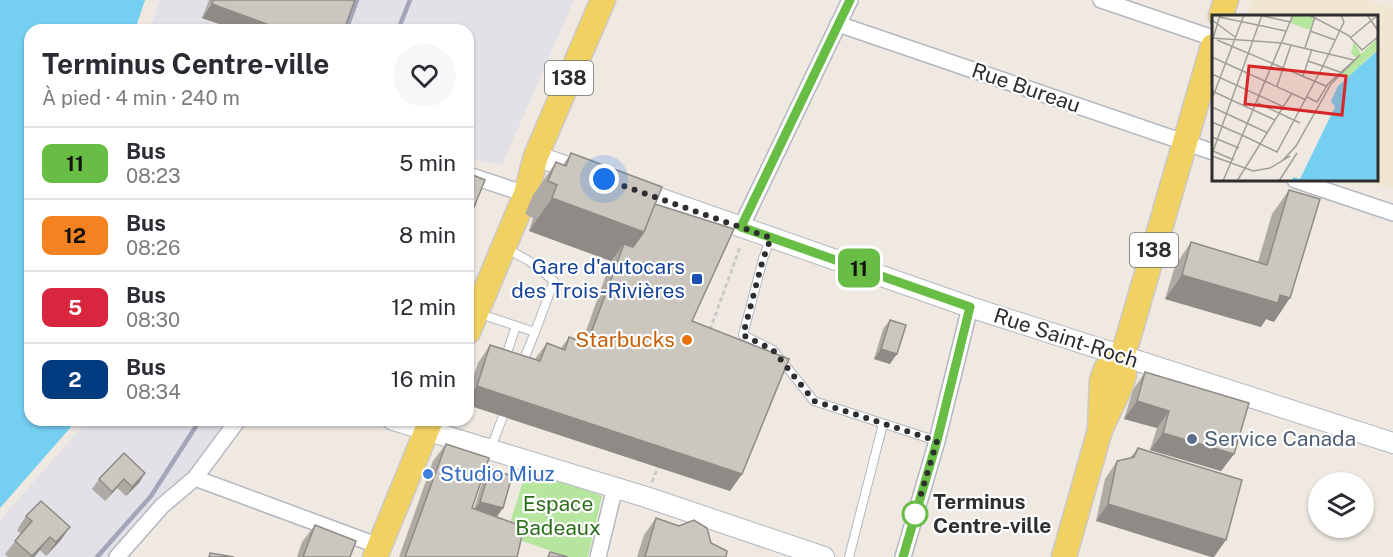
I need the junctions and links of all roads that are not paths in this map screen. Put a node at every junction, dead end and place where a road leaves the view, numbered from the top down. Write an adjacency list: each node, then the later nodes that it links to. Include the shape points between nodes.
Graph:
1 (603, 0): 11 (main road, 138)
2 (850, 0): 6 (street)
3 (1101, 0): 7 (street)
4 (1226, 0): 5 (main road)
5 (1221, 15)
6 (838, 24): 9 (street, Rue Bureau); 18 (street)
7 (1212, 38)
8 (1212, 50): 9 (main road, 138)
9 (1186, 144): 10 (street, Rue Bureau); 26 (main road, 138)
10 (1212, 153)
11 (536, 156): 12 (street); 16 (main road, 138)
12 (593, 175)
13 (474, 177): 16 (street)
14 (1301, 182): 17 (street)
15 (615, 183): 18 (street, Rue Saint-Roch)
16 (525, 194): 20 (main road, 138)
17 (1393, 213)
18 (741, 227): 19 (street, Rue Saint-Roch)
19 (771, 238): 21 (street, Rue Saint-Roch); 30 (lane, via 743,335 773,350 814,401)
20 (504, 246): 22 (main road, 138); 25 (lane, via 554,281)
21 (970, 307): 26 (street, Rue Saint-Roch); 34 (street)
22 (474, 317)
23 (474, 322): 24 (lane)
24 (516, 326): 25 (lane); 27 (lane)
25 (535, 332): 28 (lane)
26 (1121, 357): 35 (street, Rue Saint-Roch); 45 (main road, 138, via 1124,375 1100,430)
27 (501, 370)
28 (518, 375)
29 (503, 416): 36 (lane)
30 (883, 424): 34 (lane); 43 (lane)
31 (234, 426): 37 (street)
32 (429, 426): 39 (main road)
33 (431, 426): 36 (street)
34 (937, 441): 44 (street)
35 (1393, 443)
36 (491, 450): 38 (street)
37 (195, 478): 39 (street); 40 (street, via 162,506)
38 (615, 487): 41 (street); 42 (street)
39 (377, 551)
40 (117, 557)
41 (598, 557)
42 (824, 557)
43 (849, 557)
44 (903, 557)
45 (1064, 557)

